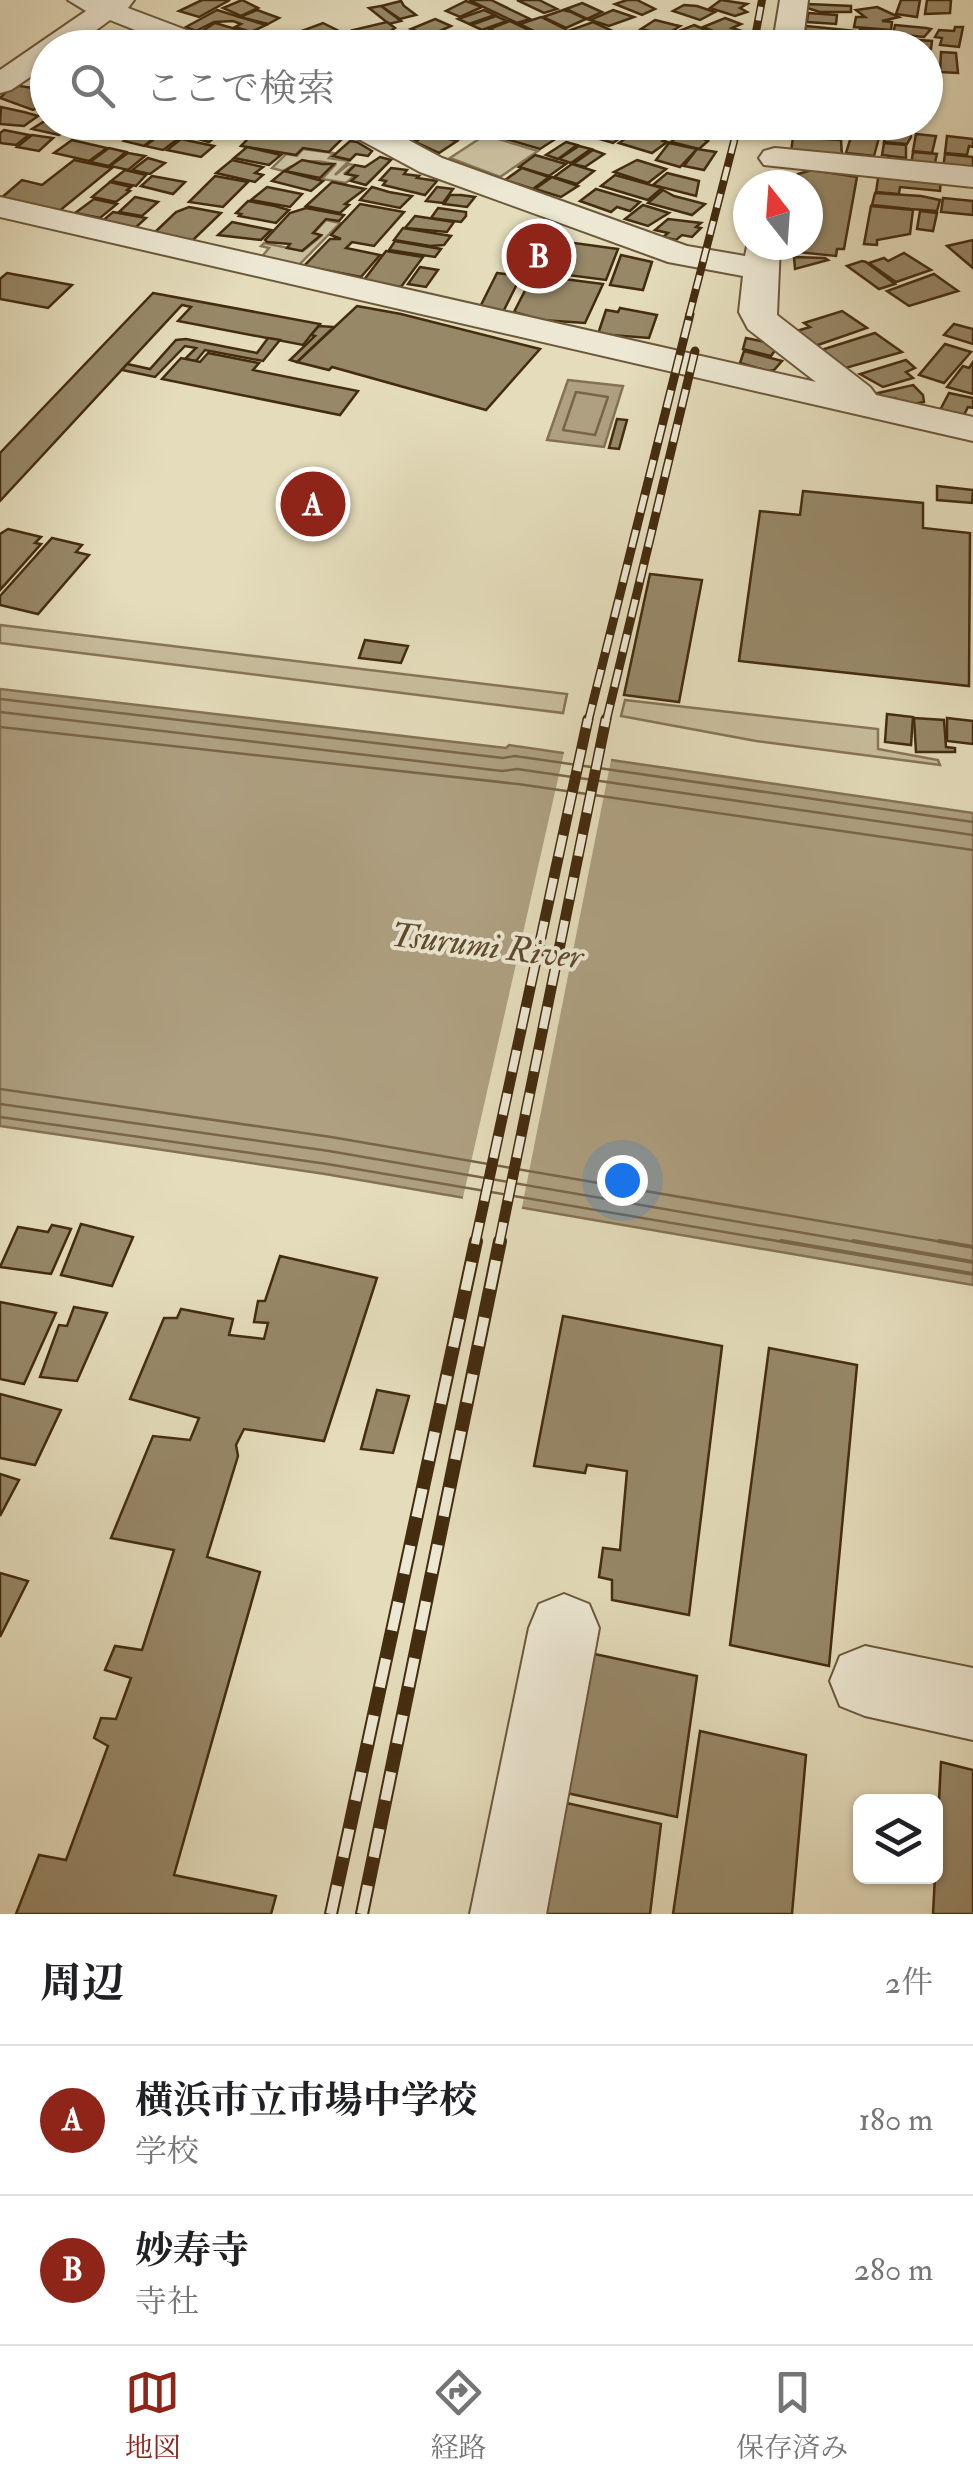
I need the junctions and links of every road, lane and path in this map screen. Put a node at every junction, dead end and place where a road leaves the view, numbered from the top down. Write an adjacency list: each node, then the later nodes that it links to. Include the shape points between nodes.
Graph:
1 (794, 0): 5 (street)
2 (104, 2): 3 (street); 4 (street)
3 (72, 30)
4 (167, 30)
5 (790, 30)
6 (30, 63): 7 (street)
7 (0, 84)
8 (384, 140): 14 (street, via 431,165 680,255)
9 (777, 140): 10 (street)
10 (774, 170)
11 (823, 172): 12 (street)
12 (973, 177)
13 (0, 207): 16 (street)
14 (733, 256)
15 (762, 260): 16 (street, via 761,320)
16 (870, 405): 17 (street)
17 (973, 429)
18 (564, 1628): 21 (street)
19 (865, 1681): 20 (street)
20 (973, 1704)
21 (508, 1914)

